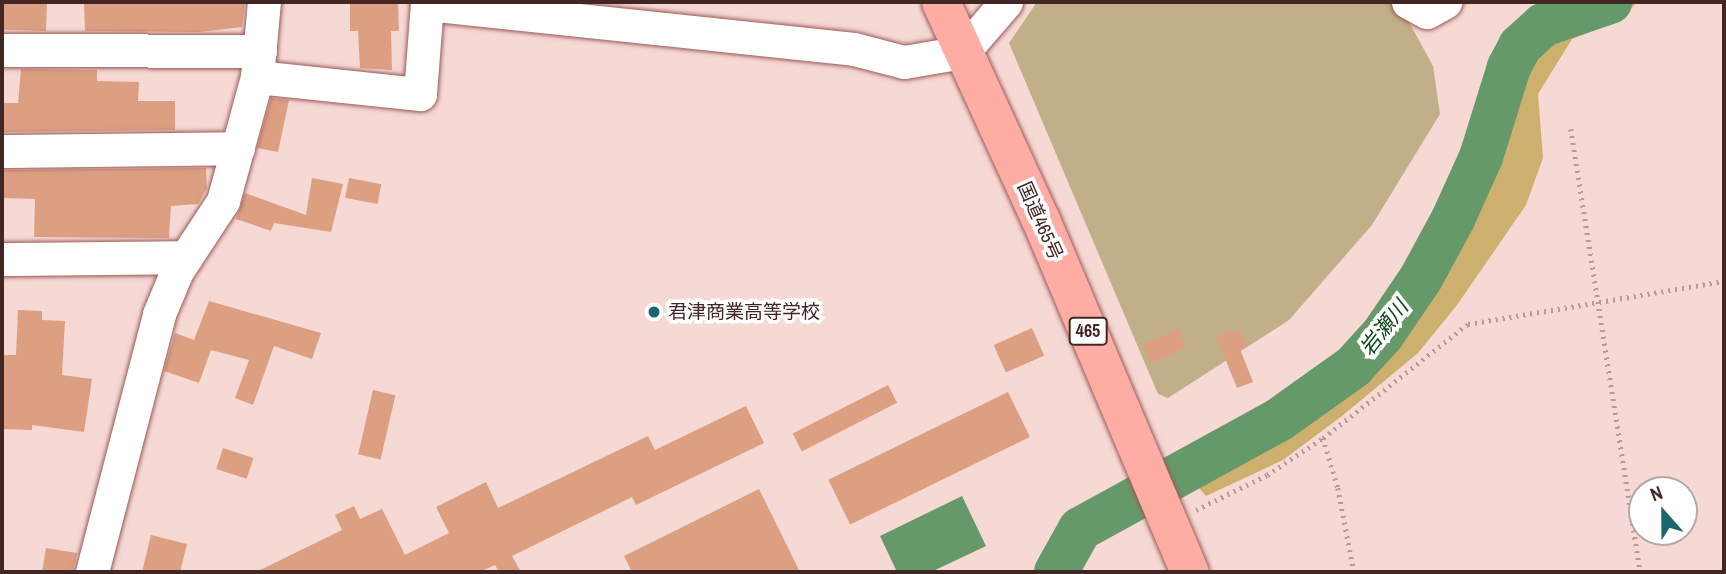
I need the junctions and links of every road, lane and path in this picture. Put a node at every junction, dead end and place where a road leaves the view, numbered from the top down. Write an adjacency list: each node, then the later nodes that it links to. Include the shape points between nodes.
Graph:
1 (264, 2): 8 (street)
2 (941, 2): 7 (highway, 国道465号 / 465)
3 (1006, 2): 7 (street)
4 (1408, 2): 5 (street, via 1427,12)
5 (1445, 2)
6 (2, 50): 8 (street)
7 (963, 52): 8 (street, via 904,62 854,50 427,4 420,94); 17 (highway, 国道465号 / 465)
8 (259, 64): 10 (street)
9 (1571, 129): 15 (path)
10 (238, 148): 11 (street); 12 (street, via 223,201)
11 (2, 151)
12 (186, 257): 13 (street); 18 (street, via 159,314 141,371)
13 (2, 260)
14 (1724, 281): 15 (path)
15 (1595, 303): 16 (path, via 1468,324); 21 (path)
16 (1323, 438): 17 (path, via 1268,475); 20 (path)
17 (1169, 520): 19 (highway, 465)
18 (92, 572)
19 (1190, 572)
20 (1354, 572)
21 (1640, 572)

